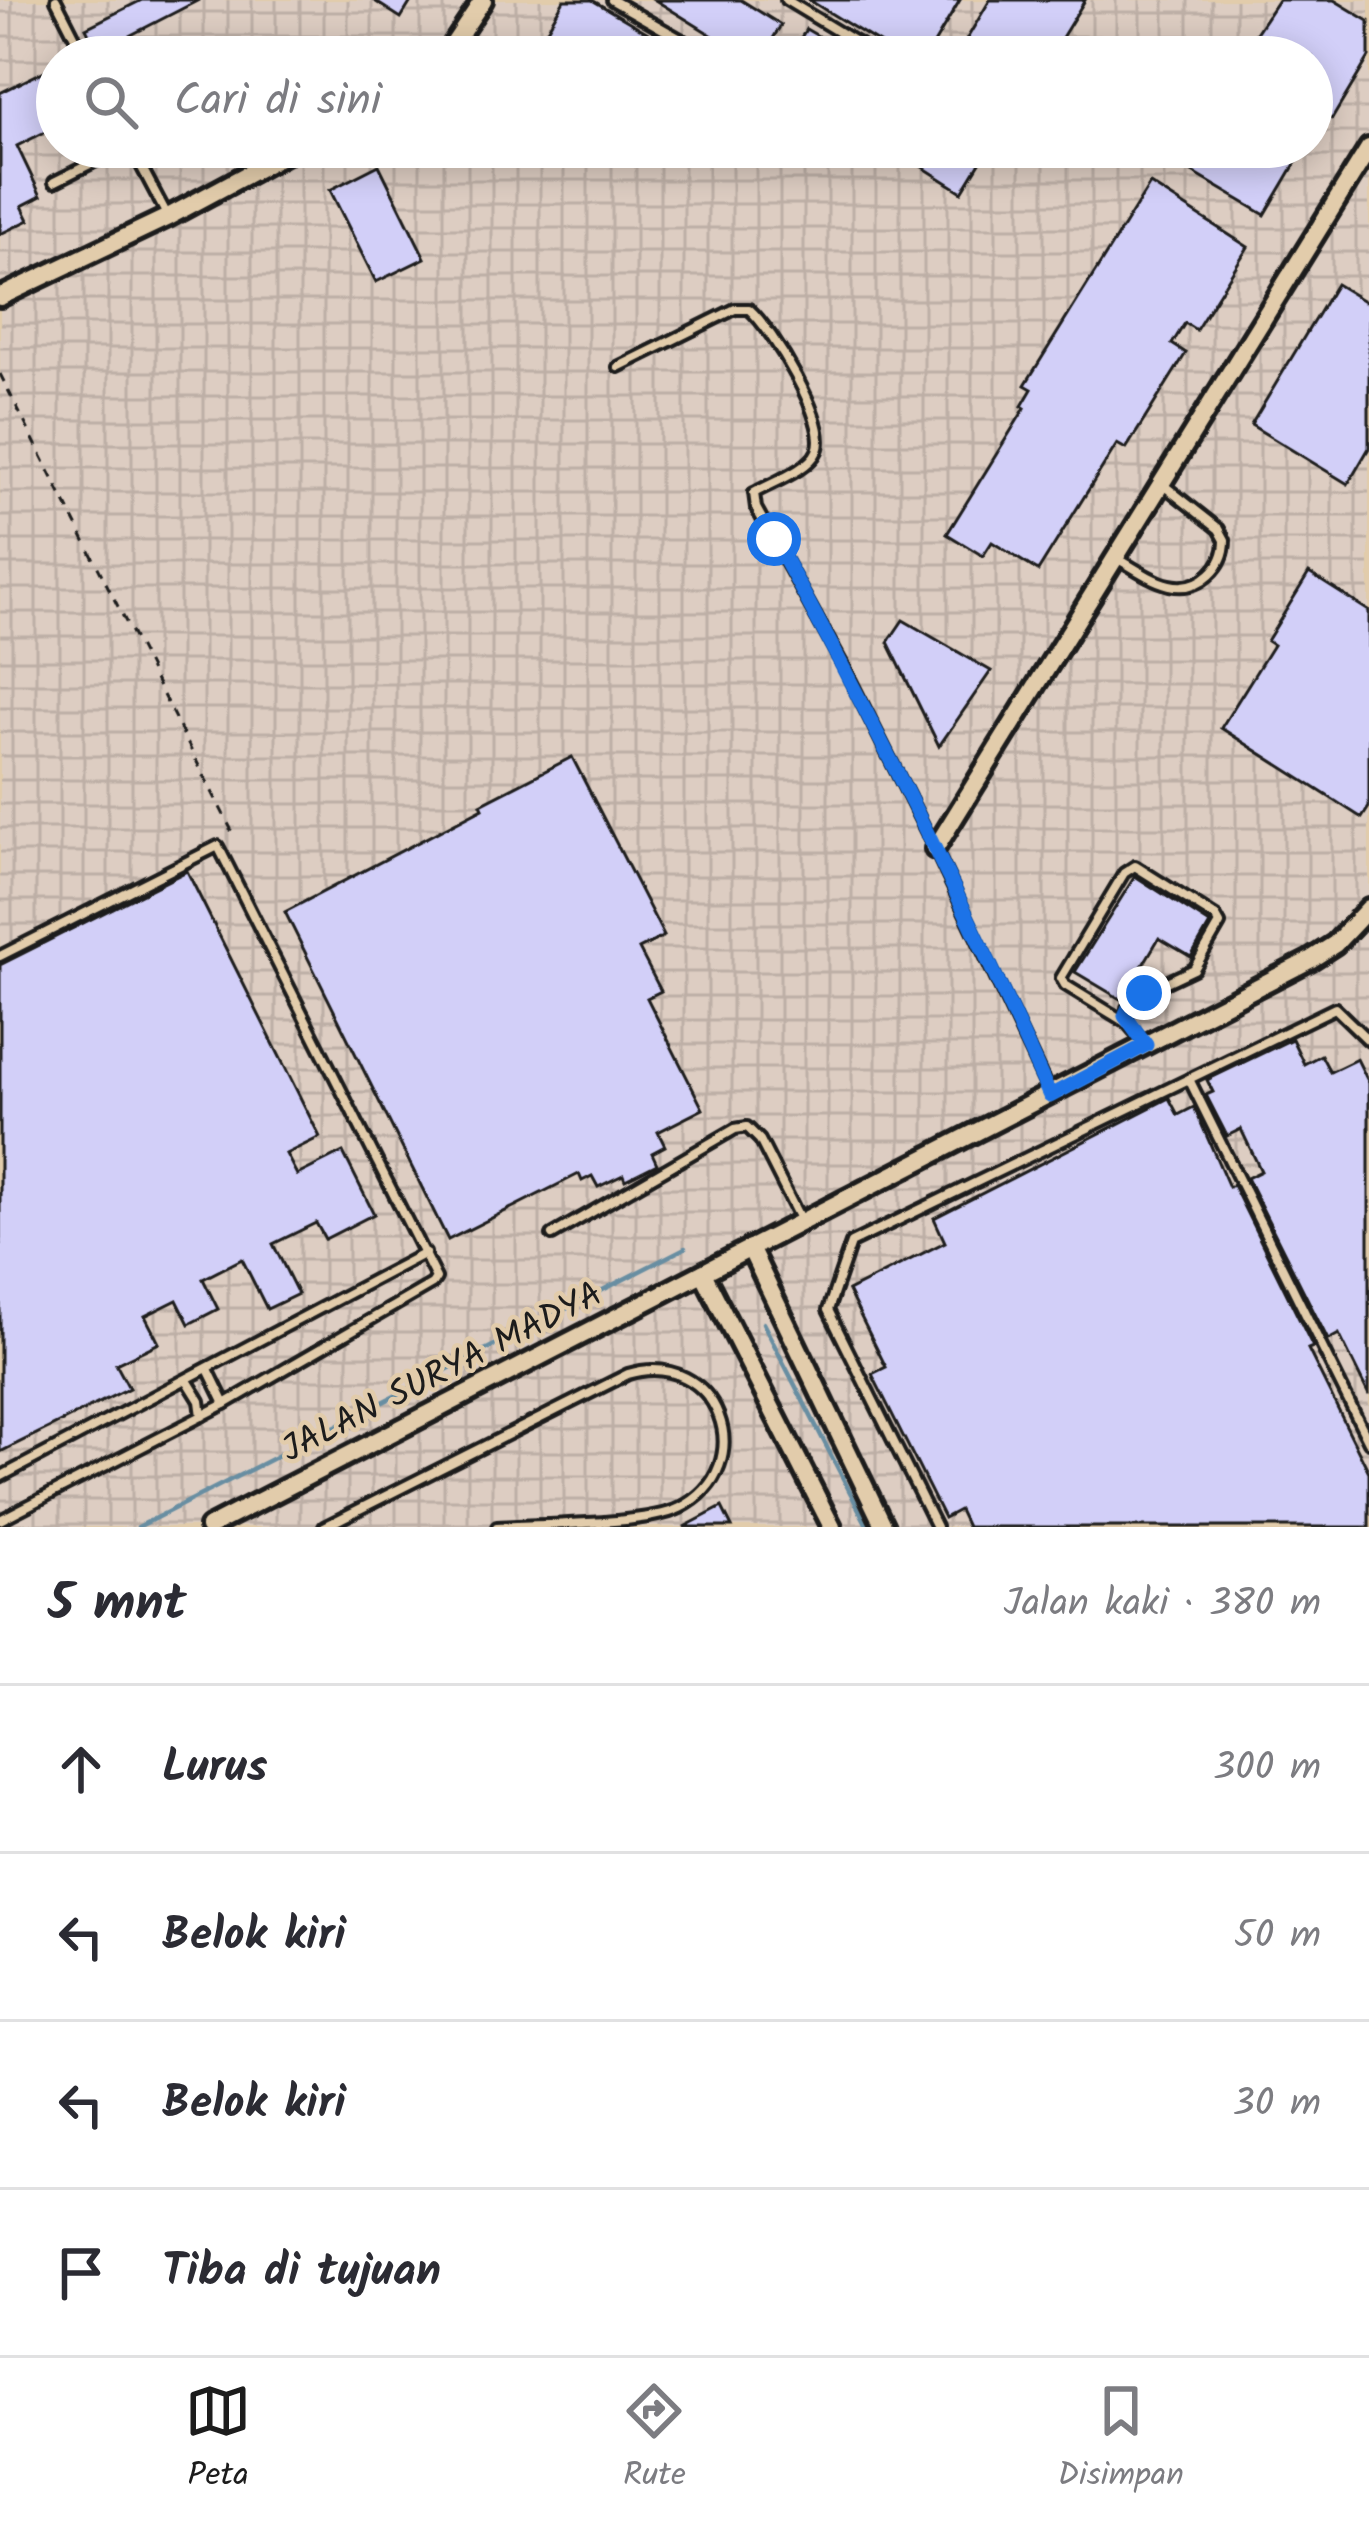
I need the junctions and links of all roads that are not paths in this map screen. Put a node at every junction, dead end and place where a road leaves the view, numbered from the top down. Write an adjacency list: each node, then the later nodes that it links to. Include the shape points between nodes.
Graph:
1 (56, 0): 5 (lane)
2 (483, 0): 6 (street)
3 (612, 0): 7 (lane)
4 (786, 0): 8 (lane)
5 (74, 36)
6 (459, 36)
7 (675, 36)
8 (845, 36)
9 (1369, 148): 17 (street)
10 (83, 168): 13 (lane)
11 (139, 168): 14 (lane)
12 (260, 168): 14 (street)
13 (54, 182)
14 (168, 218): 15 (street)
15 (0, 297)
16 (618, 367): 19 (lane, via 735,309 749,309 773,336 820,427 820,448 753,500)
17 (1161, 484): 18 (street); 18 (lane, via 1220,530 1219,565 1181,588)
18 (1115, 557): 19 (street)
19 (935, 849): 26 (lane)
20 (1369, 908): 24 (street, JALAN SURYA MADYA, via 1310,960)
21 (0, 956): 30 (lane, via 218,845)
22 (1127, 1023): 22 (lane, via 1132,1000 1194,969 1220,923 1135,866 1061,978); 24 (lane)
23 (1369, 1041): 25 (lane, via 1335,1008)
24 (1146, 1045): 26 (street, JALAN SURYA MADYA)
25 (1189, 1079): 36 (lane); 44 (lane, via 851,1243 828,1310)
26 (1050, 1096): 27 (street, JALAN SURYA MADYA)
27 (802, 1222): 28 (lane, via 747,1127); 29 (street, JALAN SURYA MADYA)
28 (552, 1235)
29 (750, 1248): 31 (street, JALAN SURYA MADYA); 43 (street)
30 (425, 1253): 32 (lane); 34 (lane, via 432,1284)
31 (703, 1273): 39 (street, JALAN SURYA MADYA); 42 (street)
32 (208, 1369): 33 (lane); 34 (lane)
33 (187, 1380): 35 (lane); 37 (lane)
34 (225, 1404): 35 (lane)
35 (202, 1416): 38 (lane)
36 (1369, 1442)
37 (0, 1477)
38 (0, 1520)
39 (209, 1527)
40 (324, 1527): 41 (lane, via 628,1374 670,1372 712,1399 724,1427 719,1468 686,1504 662,1515)
41 (497, 1527)
42 (832, 1527)
43 (884, 1527)
44 (936, 1527)

